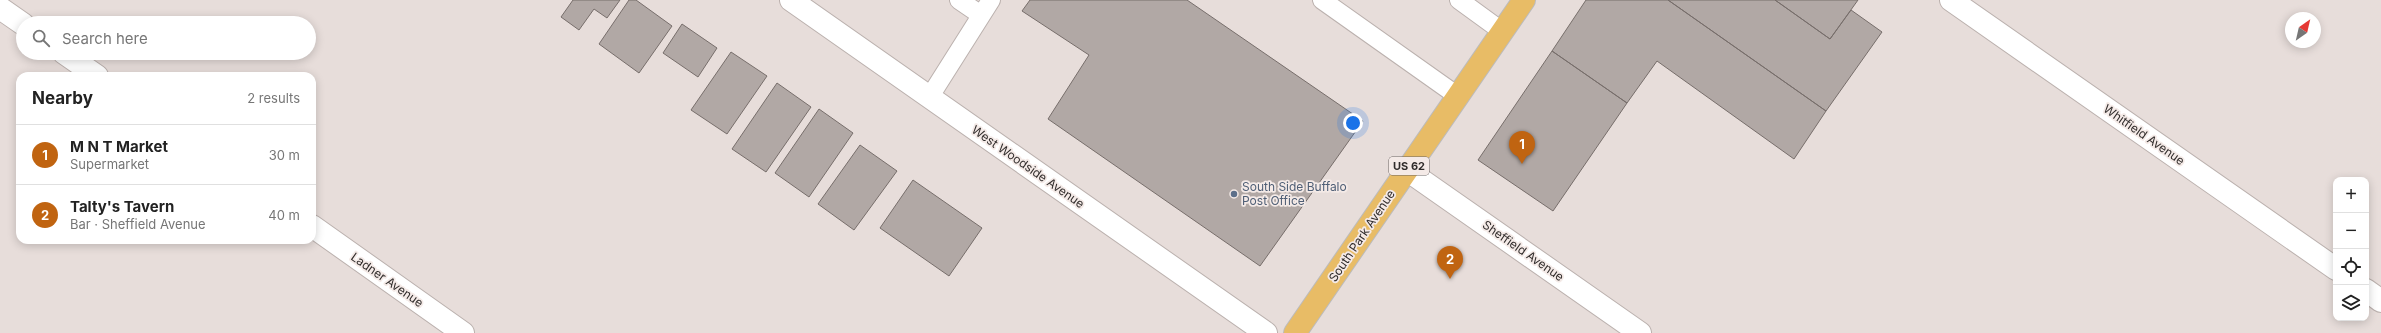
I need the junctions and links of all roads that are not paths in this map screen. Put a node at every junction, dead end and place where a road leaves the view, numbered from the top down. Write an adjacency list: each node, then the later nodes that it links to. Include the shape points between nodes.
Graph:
1 (791, 0): 15 (street, West Woodside Avenue)
2 (959, 0): 9 (lane)
3 (991, 0): 9 (lane)
4 (1322, 0): 14 (lane)
5 (1459, 0): 11 (lane)
6 (1524, 0): 11 (main road, South Park Avenue / US 62)
7 (1951, 0): 18 (street, Whitfield Avenue)
8 (0, 8): 10 (street)
9 (981, 15): 15 (lane)
10 (16, 19)
11 (1503, 32): 14 (main road, South Park Avenue / US 62)
12 (74, 60): 13 (street)
13 (91, 72)
14 (1459, 97): 16 (main road, South Park Avenue / US 62)
15 (929, 98): 22 (street, West Woodside Avenue)
16 (1407, 170): 23 (main road, South Park Avenue / US 62); 24 (street, Sheffield Avenue)
17 (316, 229): 21 (street, Ladner Avenue)
18 (2333, 267)
19 (2369, 292): 20 (street)
20 (2381, 301)
21 (463, 333)
22 (1266, 333)
23 (1295, 333)
24 (1640, 333)

